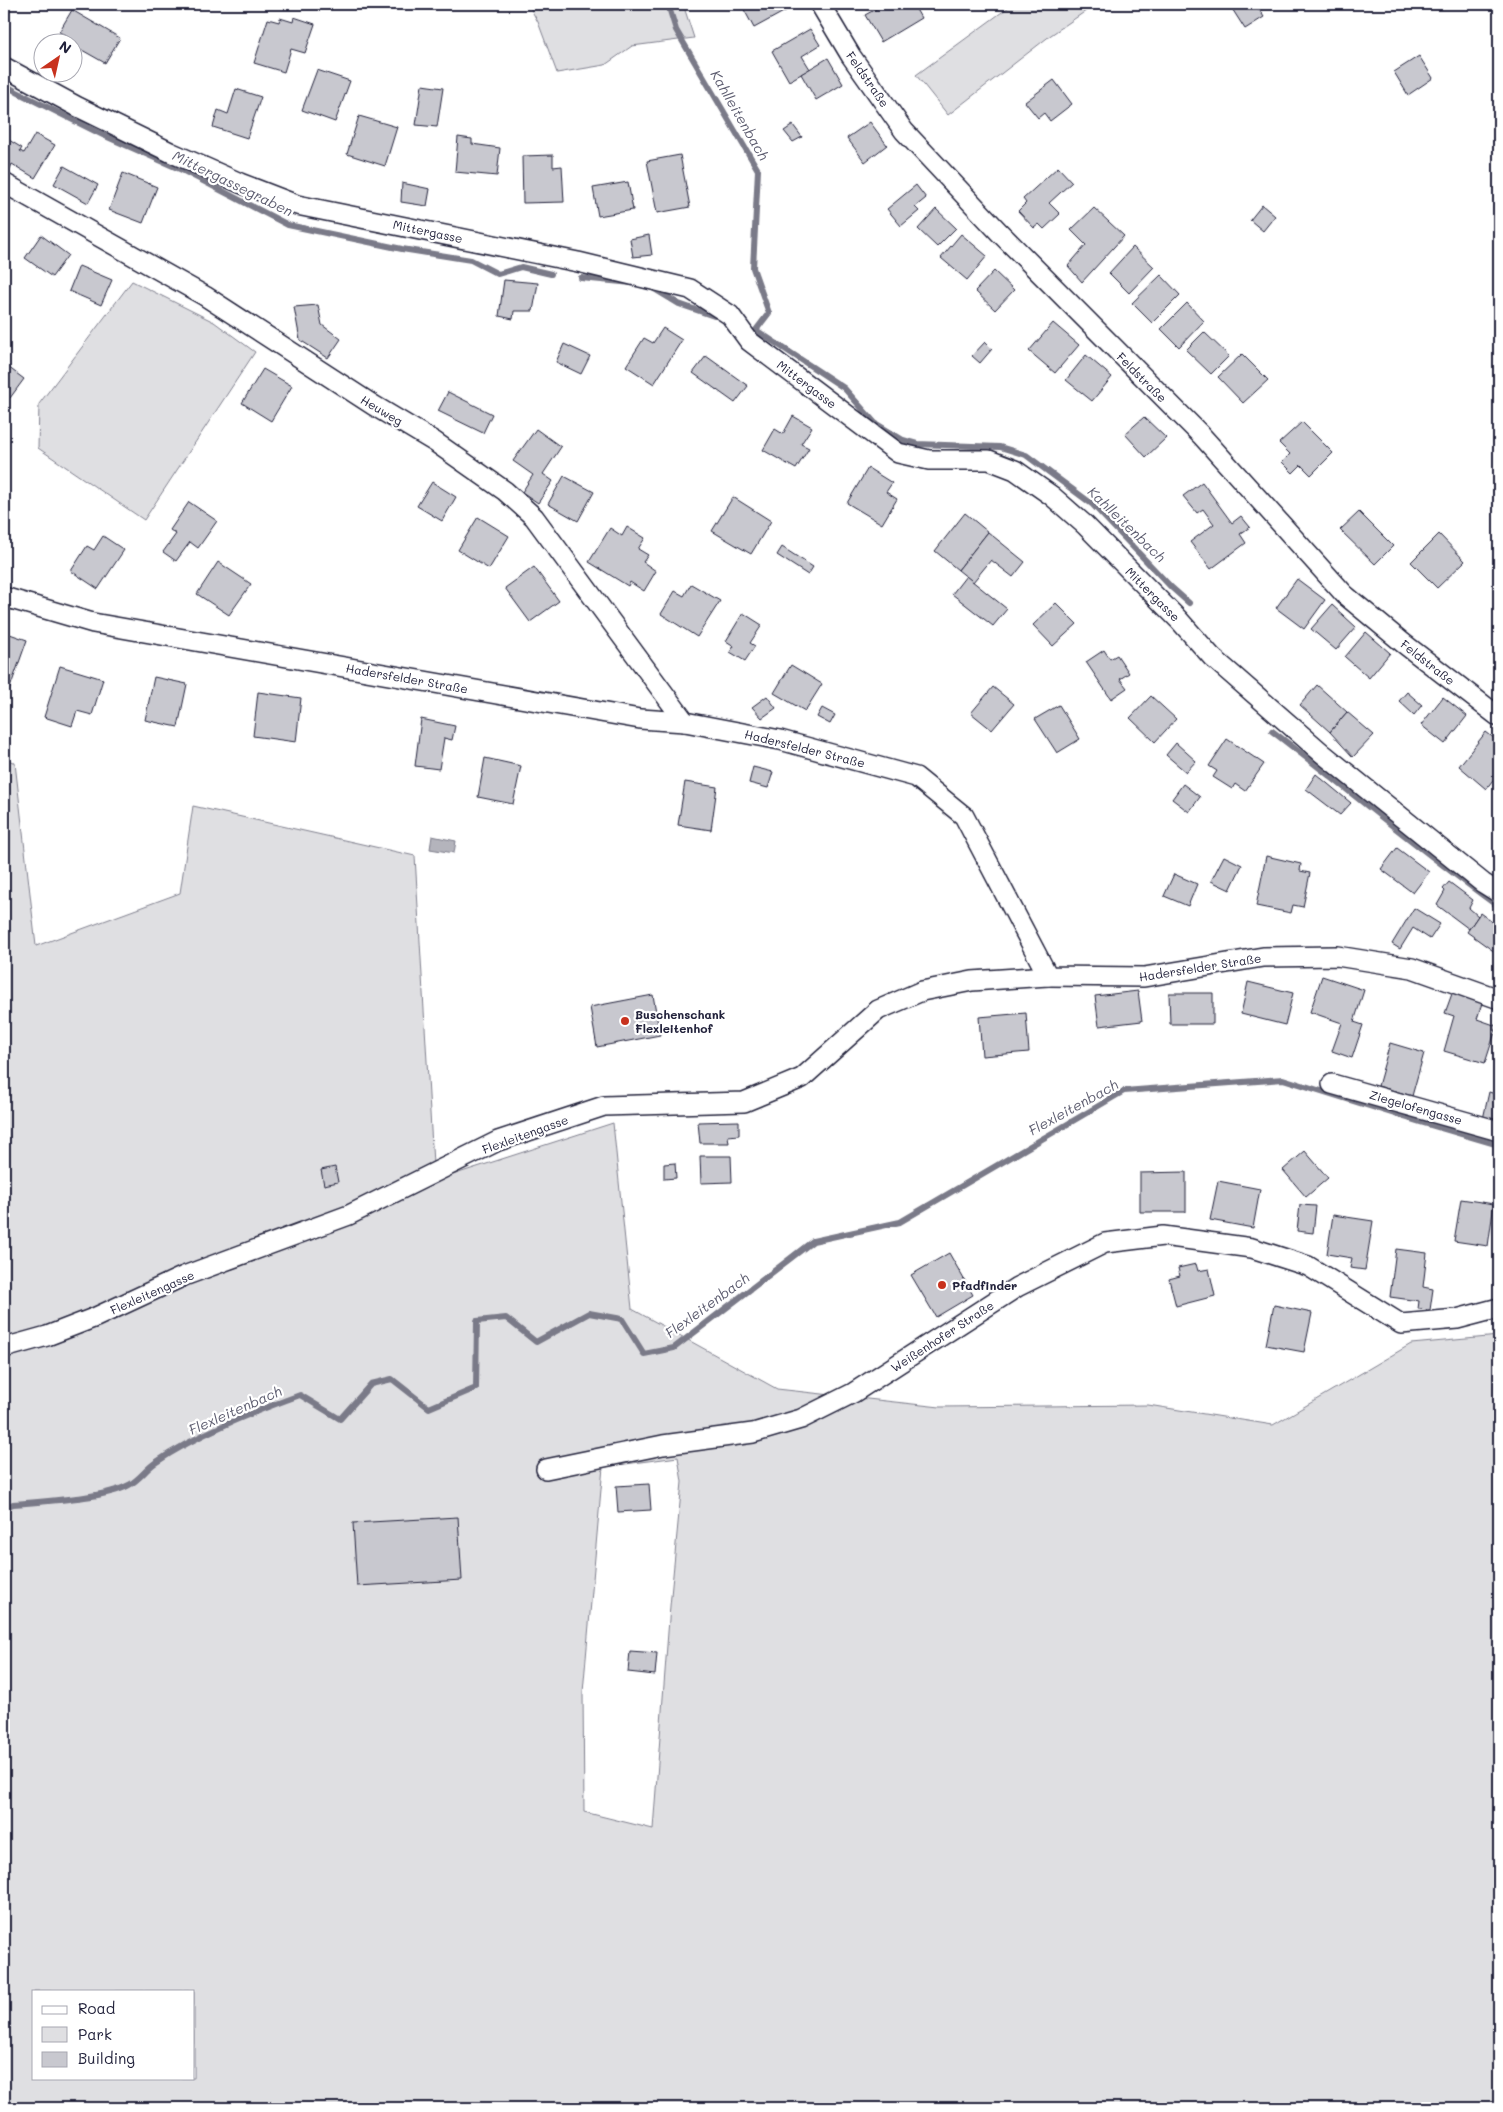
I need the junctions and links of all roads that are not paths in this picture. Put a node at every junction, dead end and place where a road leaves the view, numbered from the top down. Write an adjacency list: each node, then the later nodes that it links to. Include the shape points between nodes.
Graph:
1 (820, 4): 5 (street, Feldstraße, via 851,56 904,131 999,232 1201,436 1345,594)
2 (4, 67): 7 (street, Mittergasse, via 170,152 240,184 297,205 578,262 690,289 730,315 749,341 898,453 930,460 989,460 1015,470 1052,496 1099,539 1212,657 1322,753)
3 (4, 183): 6 (street, Heuweg, via 205,296 435,442 505,491 534,517)
4 (4, 597): 6 (street, Hadersfelder Straße, via 93,623 640,720)
5 (1499, 717)
6 (685, 722): 8 (street, Hadersfelder Straße, via 780,740 916,777 964,816)
7 (1499, 893)
8 (1048, 976): 9 (street, Hadersfelder Straße, via 1144,977 1263,957 1337,956 1412,968); 13 (street, Flexleitengasse, via 972,981 922,992 878,1010 802,1078 744,1102 604,1106 498,1141 349,1215 184,1276 96,1317)
9 (1499, 999)
10 (1332, 1084): 11 (street, Ziegelofengasse)
11 (1499, 1131)
12 (1499, 1308): 14 (street, Weißenhofer Straße, via 1457,1319 1401,1324 1308,1266 1252,1248 1163,1236 1105,1243 1017,1287 853,1393 801,1419 753,1433 663,1445)
13 (4, 1348)
14 (546, 1469)

